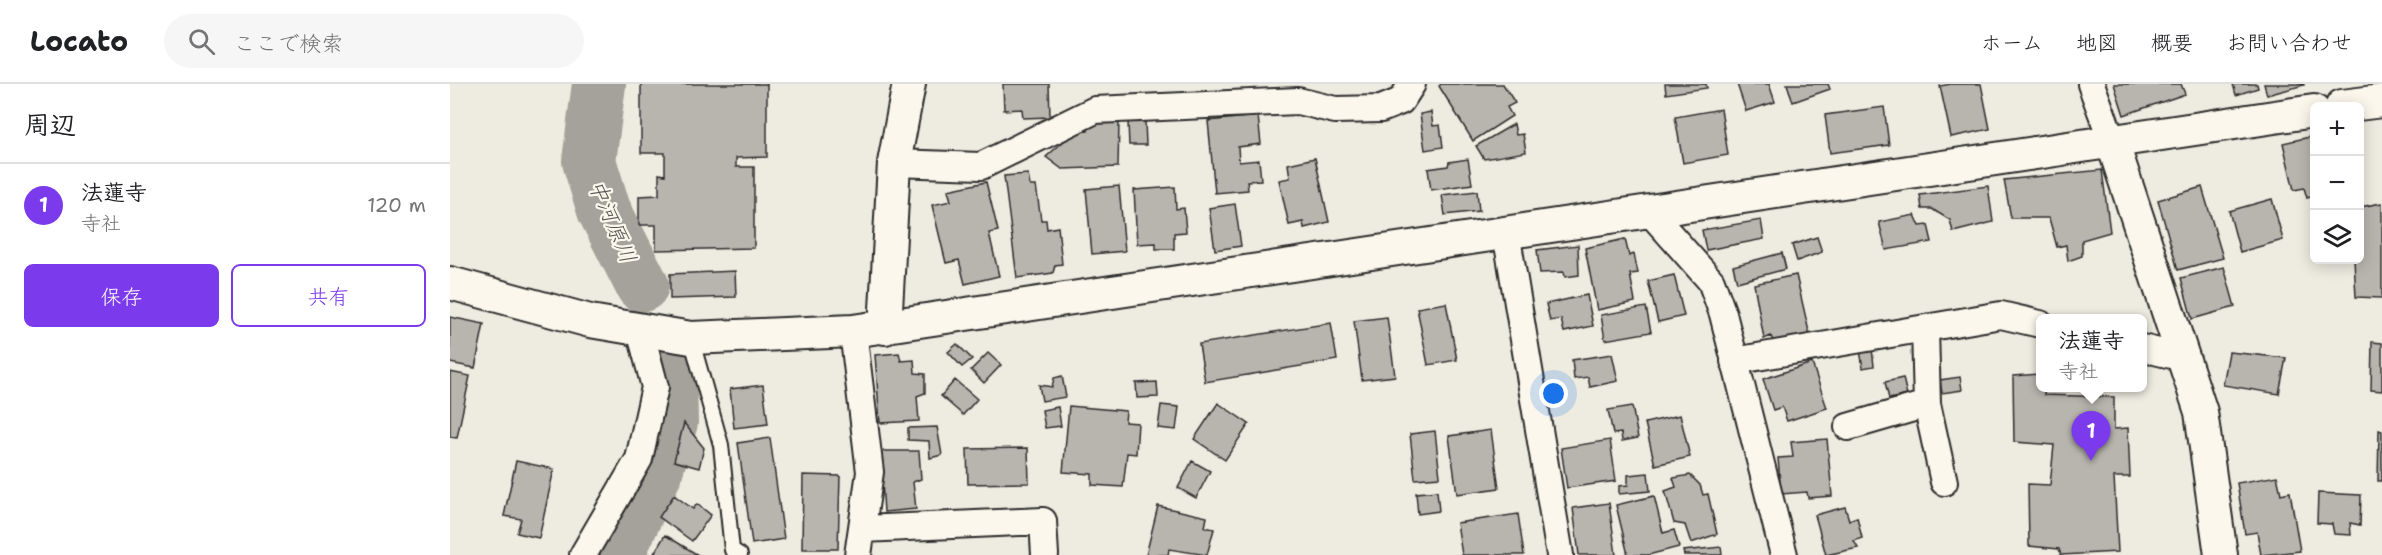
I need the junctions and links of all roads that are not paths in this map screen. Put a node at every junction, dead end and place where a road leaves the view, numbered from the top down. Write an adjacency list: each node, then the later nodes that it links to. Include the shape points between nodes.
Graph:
1 (909, 84): 8 (street)
2 (1412, 84): 8 (street, via 1401,101 1381,109 1335,110 1298,101 1095,110 981,166)
3 (2091, 84): 7 (street)
4 (2382, 100): 5 (street)
5 (2364, 103)
6 (2310, 112): 7 (street)
7 (2112, 141): 9 (street); 19 (street)
8 (894, 163): 13 (street)
9 (1648, 210): 10 (street); 20 (street, via 1711,281)
10 (1506, 232): 13 (street); 29 (street)
11 (450, 283): 15 (street, via 590,321)
12 (2036, 323): 14 (street, via 2001,315)
13 (885, 328): 16 (street)
14 (1925, 329): 20 (street); 21 (street)
15 (640, 330): 17 (street); 25 (street, via 655,387 639,459)
16 (853, 331): 17 (street); 24 (street, via 870,472)
17 (691, 338): 26 (lane, via 721,445 732,550)
18 (2147, 349): 19 (street)
19 (2184, 358): 31 (street, via 2201,412)
20 (1734, 361): 30 (street)
21 (1927, 404): 22 (street); 23 (street)
22 (1848, 428)
23 (1944, 482)
24 (863, 529): 27 (street); 28 (street, via 1043,521)
25 (583, 555)
26 (740, 555)
27 (858, 555)
28 (1045, 555)
29 (1560, 555)
30 (1784, 555)
31 (2221, 555)

